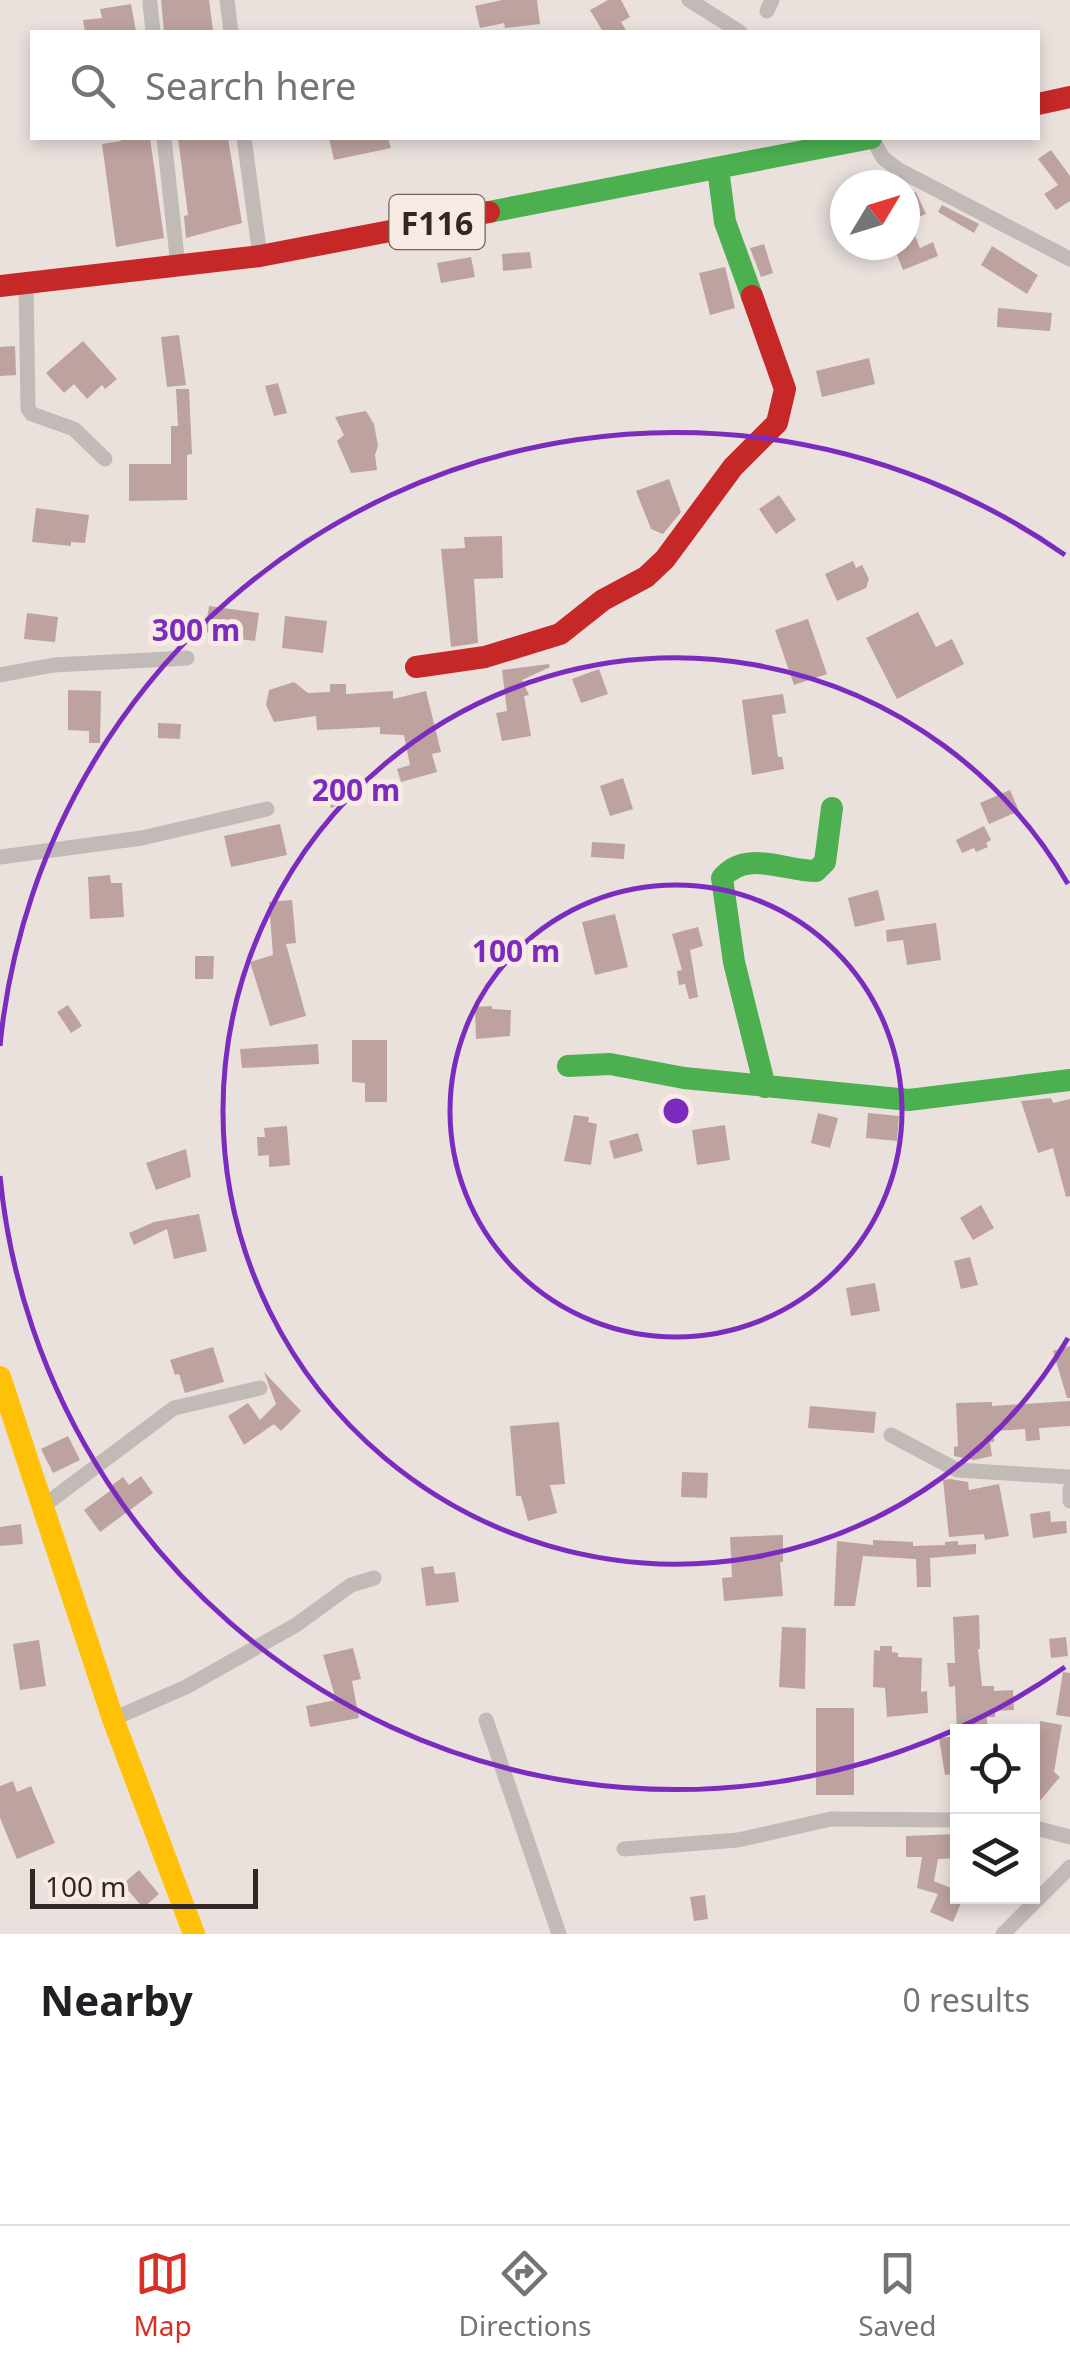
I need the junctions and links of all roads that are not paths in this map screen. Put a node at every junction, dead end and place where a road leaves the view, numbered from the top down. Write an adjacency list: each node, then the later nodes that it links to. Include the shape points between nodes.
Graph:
1 (226, 0): 5 (street)
2 (690, 0): 6 (street)
3 (150, 3): 4 (street)
4 (153, 30)
5 (231, 30)
6 (737, 30)
7 (1070, 97): 8 (street)
8 (1040, 104)
9 (164, 140): 16 (street)
10 (244, 140): 14 (street)
11 (854, 140): 13 (street, F116)
12 (860, 140): 15 (street, via 899,170)
13 (718, 169): 14 (street, F116); 21 (street, via 725,222 785,389 777,422 646,577 560,634 485,657)
14 (260, 256): 16 (street, F116)
15 (1070, 260)
16 (178, 266): 17 (street, F116)
17 (26, 284): 18 (street, F116); 19 (street, via 28,409 74,428)
18 (0, 286)
19 (105, 459)
20 (187, 658): 22 (street, via 54,664)
21 (416, 667)
22 (0, 675)
23 (832, 808): 28 (street, via 825,862 816,871 746,862 722,878 731,948)
24 (267, 809): 25 (street, via 142,838)
25 (0, 857)
26 (568, 1066): 28 (street, via 610,1064)
27 (1070, 1080): 28 (street, via 909,1100)
28 (765, 1087)
29 (0, 1378): 35 (street)
30 (260, 1388): 35 (street, via 174,1408)
31 (892, 1435): 32 (street, via 958,1470)
32 (1070, 1477)
33 (1070, 1490): 34 (street)
34 (1070, 1501)
35 (42, 1507): 37 (street)
36 (374, 1578): 37 (street, via 351,1584 296,1625 186,1687)
37 (113, 1719): 44 (street)
38 (486, 1720): 45 (street)
39 (950, 1820): 42 (street, via 831,1819 738,1840)
40 (1040, 1829): 41 (street)
41 (1070, 1837)
42 (624, 1850)
43 (1070, 1868): 46 (street)
44 (194, 1934)
45 (559, 1934)
46 (1002, 1934)

